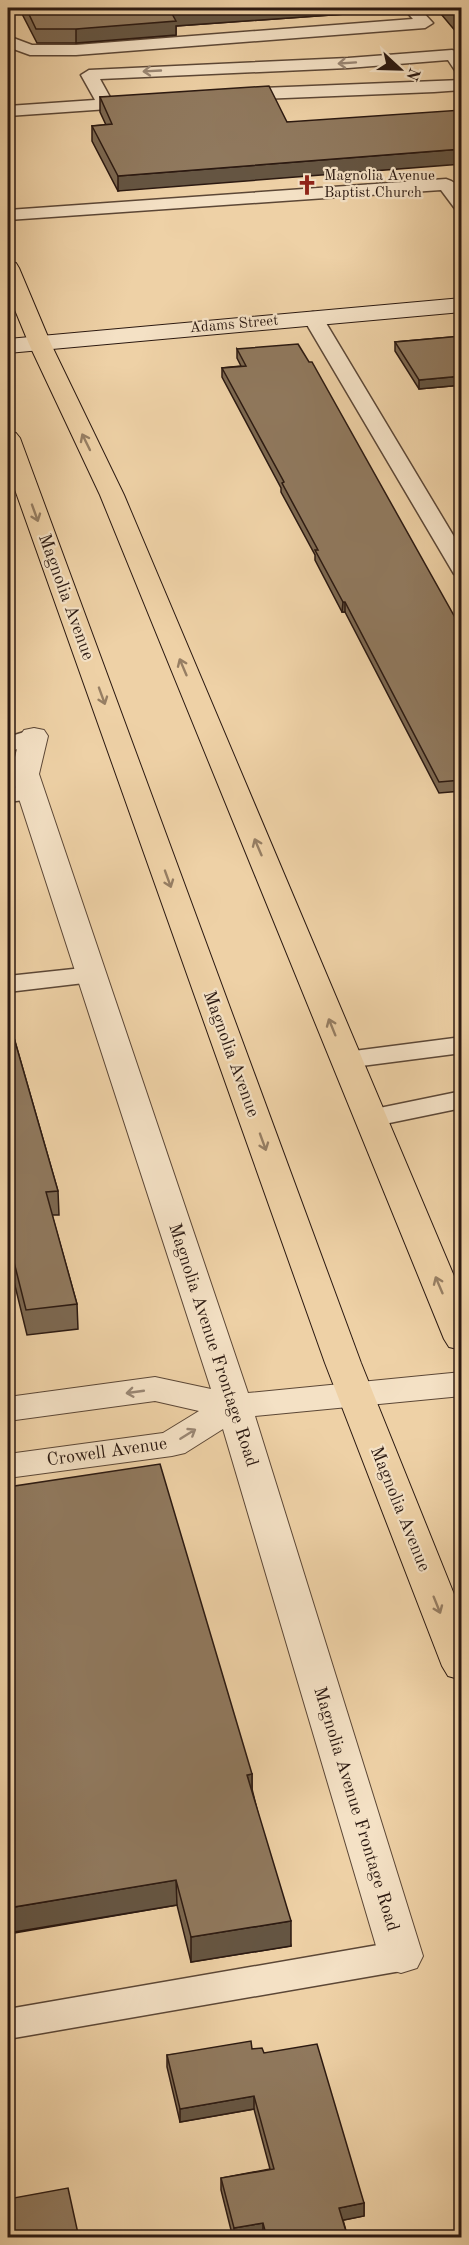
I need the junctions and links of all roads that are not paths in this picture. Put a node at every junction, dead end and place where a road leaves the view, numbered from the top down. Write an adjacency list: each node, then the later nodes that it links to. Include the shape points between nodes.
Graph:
1 (411, 8): 2 (lane, via 425,23 76,50 30,50)
2 (8, 41)
3 (462, 68): 7 (lane, one-way to 7, via 452,55 89,75)
4 (462, 85): 5 (lane)
5 (213, 96)
6 (153, 101): 7 (lane)
7 (106, 104): 8 (lane)
8 (8, 111)
9 (462, 207): 10 (lane, via 446,184)
10 (8, 215)
11 (8, 268): 14 (main road)
12 (462, 305): 13 (street, Adams Street)
13 (313, 318): 14 (street, Adams Street); 17 (lane)
14 (39, 344): 15 (street, Adams Street); 23 (main road, one-way to 14, via 112,495)
15 (8, 346)
16 (8, 438): 28 (main road, Magnolia Avenue, one-way to 28)
17 (462, 569)
18 (21, 741): 19 (street, Magnolia Avenue Frontage Road, via 25,774)
19 (20, 794): 20 (street, Magnolia Avenue Frontage Road)
20 (92, 975): 21 (lane); 29 (street, Magnolia Avenue Frontage Road)
21 (8, 984)
22 (462, 1045): 23 (lane)
23 (346, 1060): 25 (main road)
24 (462, 1099): 25 (lane)
25 (370, 1118): 26 (main road, one-way to 25)
26 (462, 1339)
27 (462, 1384): 28 (street, Crowell Avenue)
28 (356, 1394): 29 (street, Crowell Avenue); 32 (main road, Magnolia Avenue, one-way to 32)
29 (233, 1406): 30 (street, Crowell Avenue, one-way to 30, via 155,1389); 31 (street, Crowell Avenue, one-way to 29, via 172,1444); 33 (street, Magnolia Avenue Frontage Road)
30 (8, 1409)
31 (8, 1466)
32 (462, 1666)
33 (401, 1956): 34 (lane)
34 (8, 2024)

